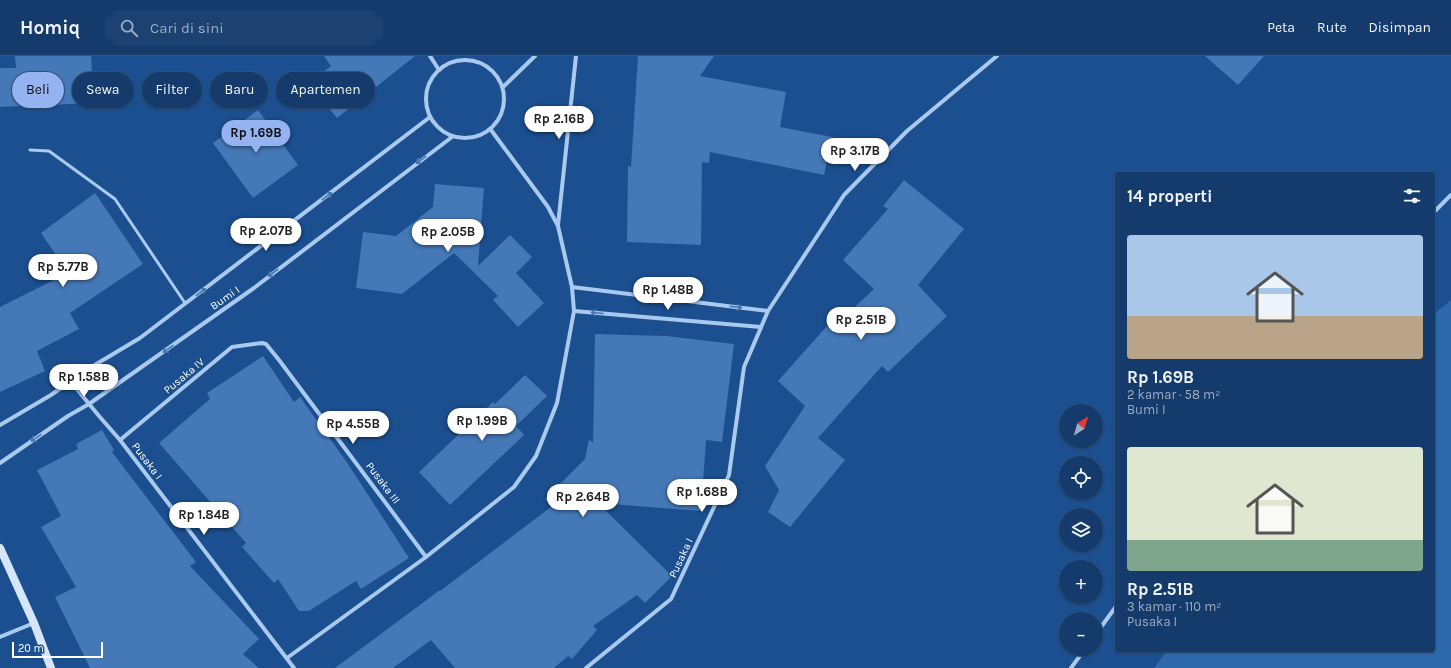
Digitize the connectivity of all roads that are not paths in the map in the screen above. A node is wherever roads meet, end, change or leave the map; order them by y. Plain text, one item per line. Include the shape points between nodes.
1 (430, 56) edge
2 (535, 56) edge
3 (576, 56) edge
4 (997, 56) edge
5 (439, 70) junction
6 (503, 87) junction
7 (430, 117) junction
8 (491, 130) junction
9 (452, 137) junction
10 (30, 150) dead end
11 (1451, 195) edge
12 (1435, 211) edge
13 (558, 226) junction
14 (572, 287) junction
15 (185, 303) junction
16 (574, 311) junction
17 (768, 311) junction
18 (761, 327) junction
19 (266, 344) joint
20 (71, 382) junction
21 (89, 404) junction
22 (0, 425) edge
23 (120, 440) junction
24 (0, 463) edge
25 (0, 548) edge
26 (426, 557) junction
27 (1115, 608) edge
28 (34, 623) junction
29 (1103, 624) edge
30 (0, 637) edge
31 (1080, 656) edge
32 (287, 658) junction
33 (51, 668) edge
34 (294, 668) edge
35 (586, 668) edge
36 (1071, 668) edge

1 - 5 street
2 - 6 street
3 - 13 street
4 - 17 street, Pusaka I via 907,131 844,195
5 - 6 street via 452,62 468,60 483,64 495,73
5 - 7 street via 430,80 426,92 426,105
6 - 8 street via 505,103 501,118
7 - 9 street via 439,129
15 -> 7 street, Bumi I
8 - 9 street via 479,137
8 - 13 street via 548,207
9 -> 21 street, Bumi I via 254,288
10 - 15 lane via 49,152 114,199
11 - 12 street
13 - 14 street
14 - 16 street
14 -> 17 street
15 - 20 street, Bumi I via 140,338
18 -> 16 street
16 - 26 street via 557,404 536,456 514,487
17 - 18 street, Pusaka I
18 - 35 street, Pusaka I via 744,367 729,475 671,599
19 - 23 street, Pusaka IV via 232,347
19 - 26 street, Pusaka III
20 - 21 street, Pusaka I
20 - 22 street, Bumi I
21 - 23 street, Pusaka I
21 -> 24 street, Bumi I
23 - 32 street, Pusaka I
25 - 28 main road
26 - 32 street
27 - 29 street
28 - 30 street
28 - 33 main road
31 - 36 street
32 - 34 street, Pusaka I

